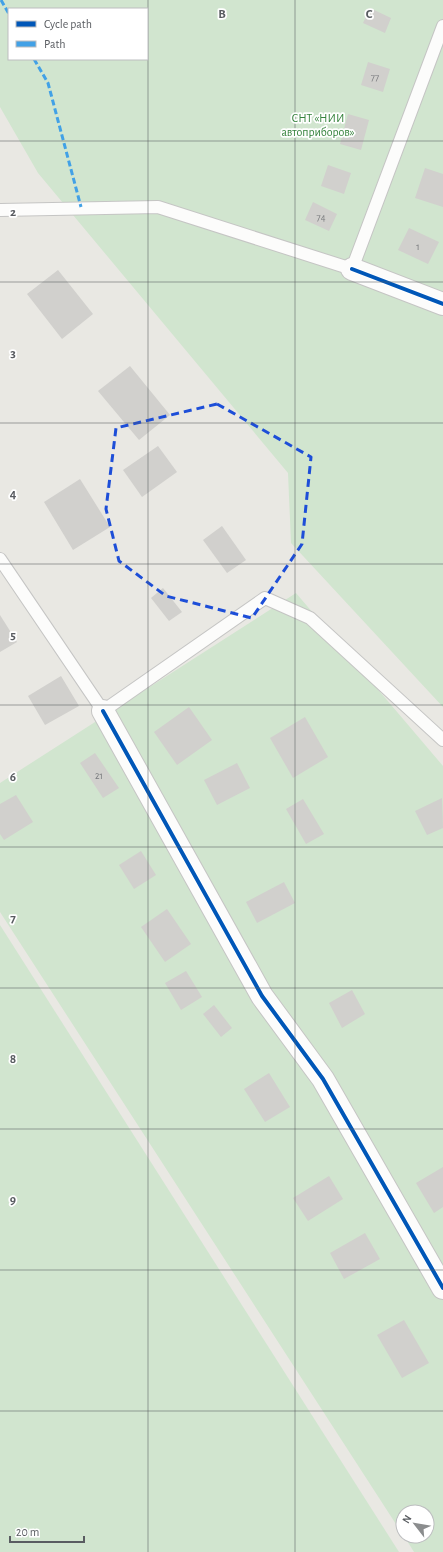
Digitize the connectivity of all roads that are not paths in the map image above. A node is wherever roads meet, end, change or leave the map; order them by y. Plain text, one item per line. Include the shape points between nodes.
1 (443, 26) edge
2 (0, 210) edge
3 (352, 269) junction
4 (443, 304) edge
5 (0, 559) edge
6 (104, 711) junction
7 (443, 740) edge
8 (443, 1288) edge

1 - 3 lane
2 - 3 lane via 158,207
3 - 4 street
5 - 6 lane
6 - 7 lane via 265,598 310,618
6 - 8 street via 262,996 323,1079

